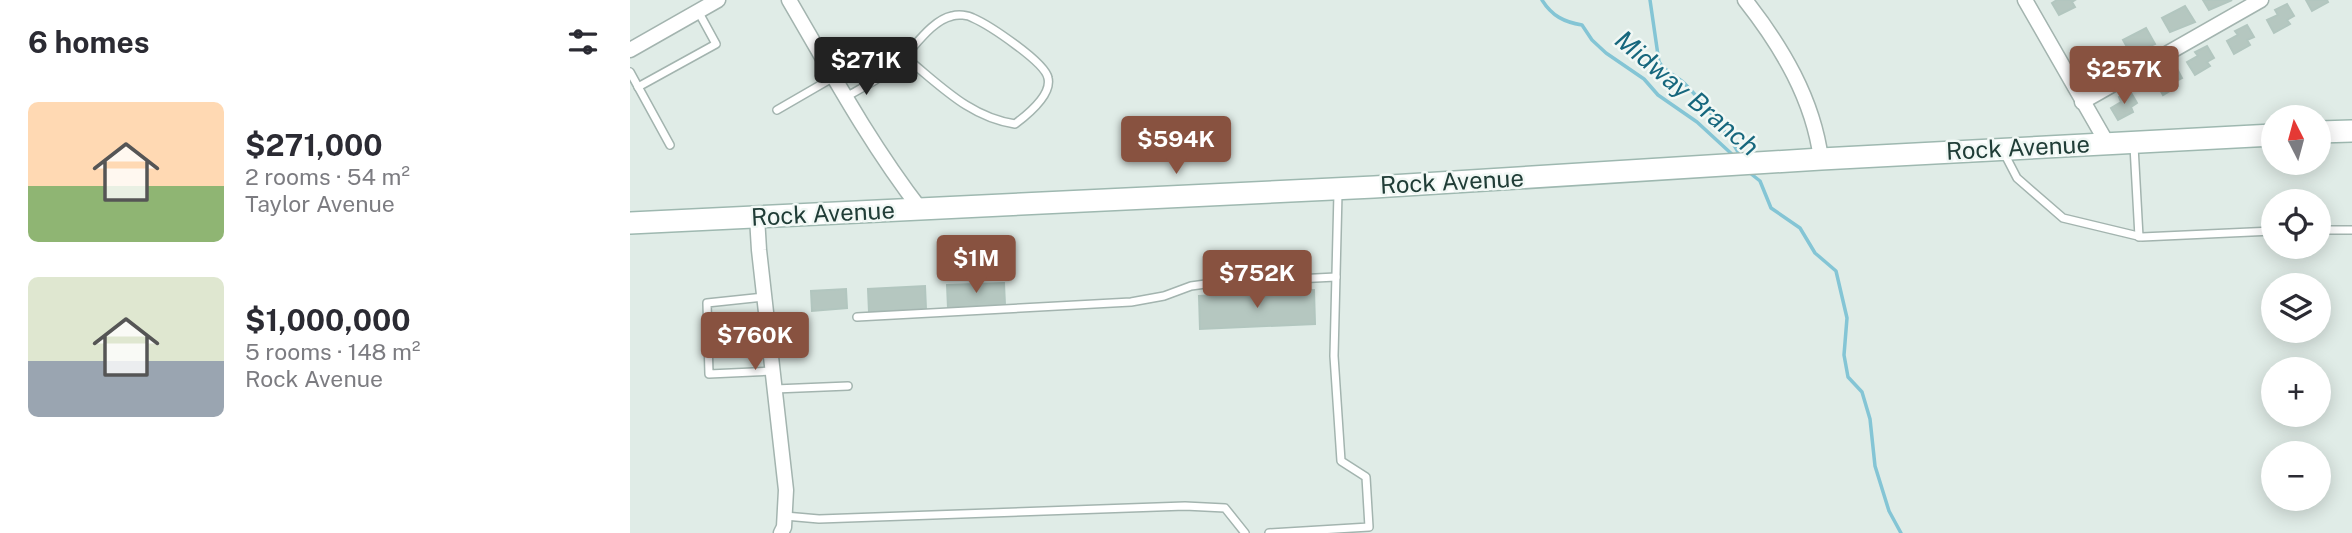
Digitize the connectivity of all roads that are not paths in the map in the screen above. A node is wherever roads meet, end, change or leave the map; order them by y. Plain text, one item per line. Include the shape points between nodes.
1 (718, 0) edge
2 (789, 0) edge
3 (1745, 0) edge
4 (2025, 0) edge
5 (2261, 0) edge
6 (698, 11) junction
7 (630, 50) edge
8 (905, 57) junction
9 (630, 72) edge
10 (834, 77) junction
11 (638, 86) junction
12 (846, 98) junction
13 (2082, 102) junction
14 (777, 110) dead end
15 (2352, 131) edge
16 (2331, 132) edge
17 (2261, 136) edge
18 (2103, 138) junction
19 (2134, 142) junction
20 (670, 145) dead end
21 (2002, 149) junction
22 (1821, 159) junction
23 (1339, 189) junction
24 (920, 210) junction
25 (757, 217) junction
26 (630, 223) edge
27 (2331, 230) edge
28 (2352, 230) edge
29 (2261, 232) edge
30 (2139, 237) junction
31 (1336, 277) junction
32 (764, 297) junction
33 (856, 317) dead end
34 (772, 371) junction
35 (848, 386) dead end
36 (774, 389) junction
37 (785, 516) junction
38 (781, 533) edge
39 (1245, 533) edge
40 (1269, 533) edge

1 - 6 street
2 - 10 street
3 - 22 street via 1797,79
4 - 13 street
5 - 13 street
6 - 7 street
6 - 11 lane via 716,44
8 - 8 lane via 937,22 954,15 971,17 1033,57 1049,79 1047,91 1015,124 998,121 972,111
8 - 12 lane
9 - 11 lane
10 - 12 street
10 - 14 lane
11 - 20 lane
12 - 24 street
13 - 18 street
15 - 16 street
17 - 19 street, Rock Avenue
18 - 19 street, Rock Avenue
18 - 21 street, Rock Avenue
19 - 30 lane
21 - 22 street, Rock Avenue
21 - 30 lane via 2017,178 2063,218
22 - 23 street, Rock Avenue
23 - 24 street, Rock Avenue
23 - 31 lane
24 - 25 street, Rock Avenue
25 - 26 street, Rock Avenue
25 - 32 street
27 - 28 lane
29 - 30 lane
31 - 33 lane via 1213,283 1131,302
31 - 40 lane via 1334,356 1341,461 1366,477 1369,527
32 - 34 street
32 - 34 lane via 707,303 709,373
34 - 36 street
35 - 36 lane
36 - 37 street
37 - 38 street
37 - 39 lane via 819,519 1212,507 1225,508

